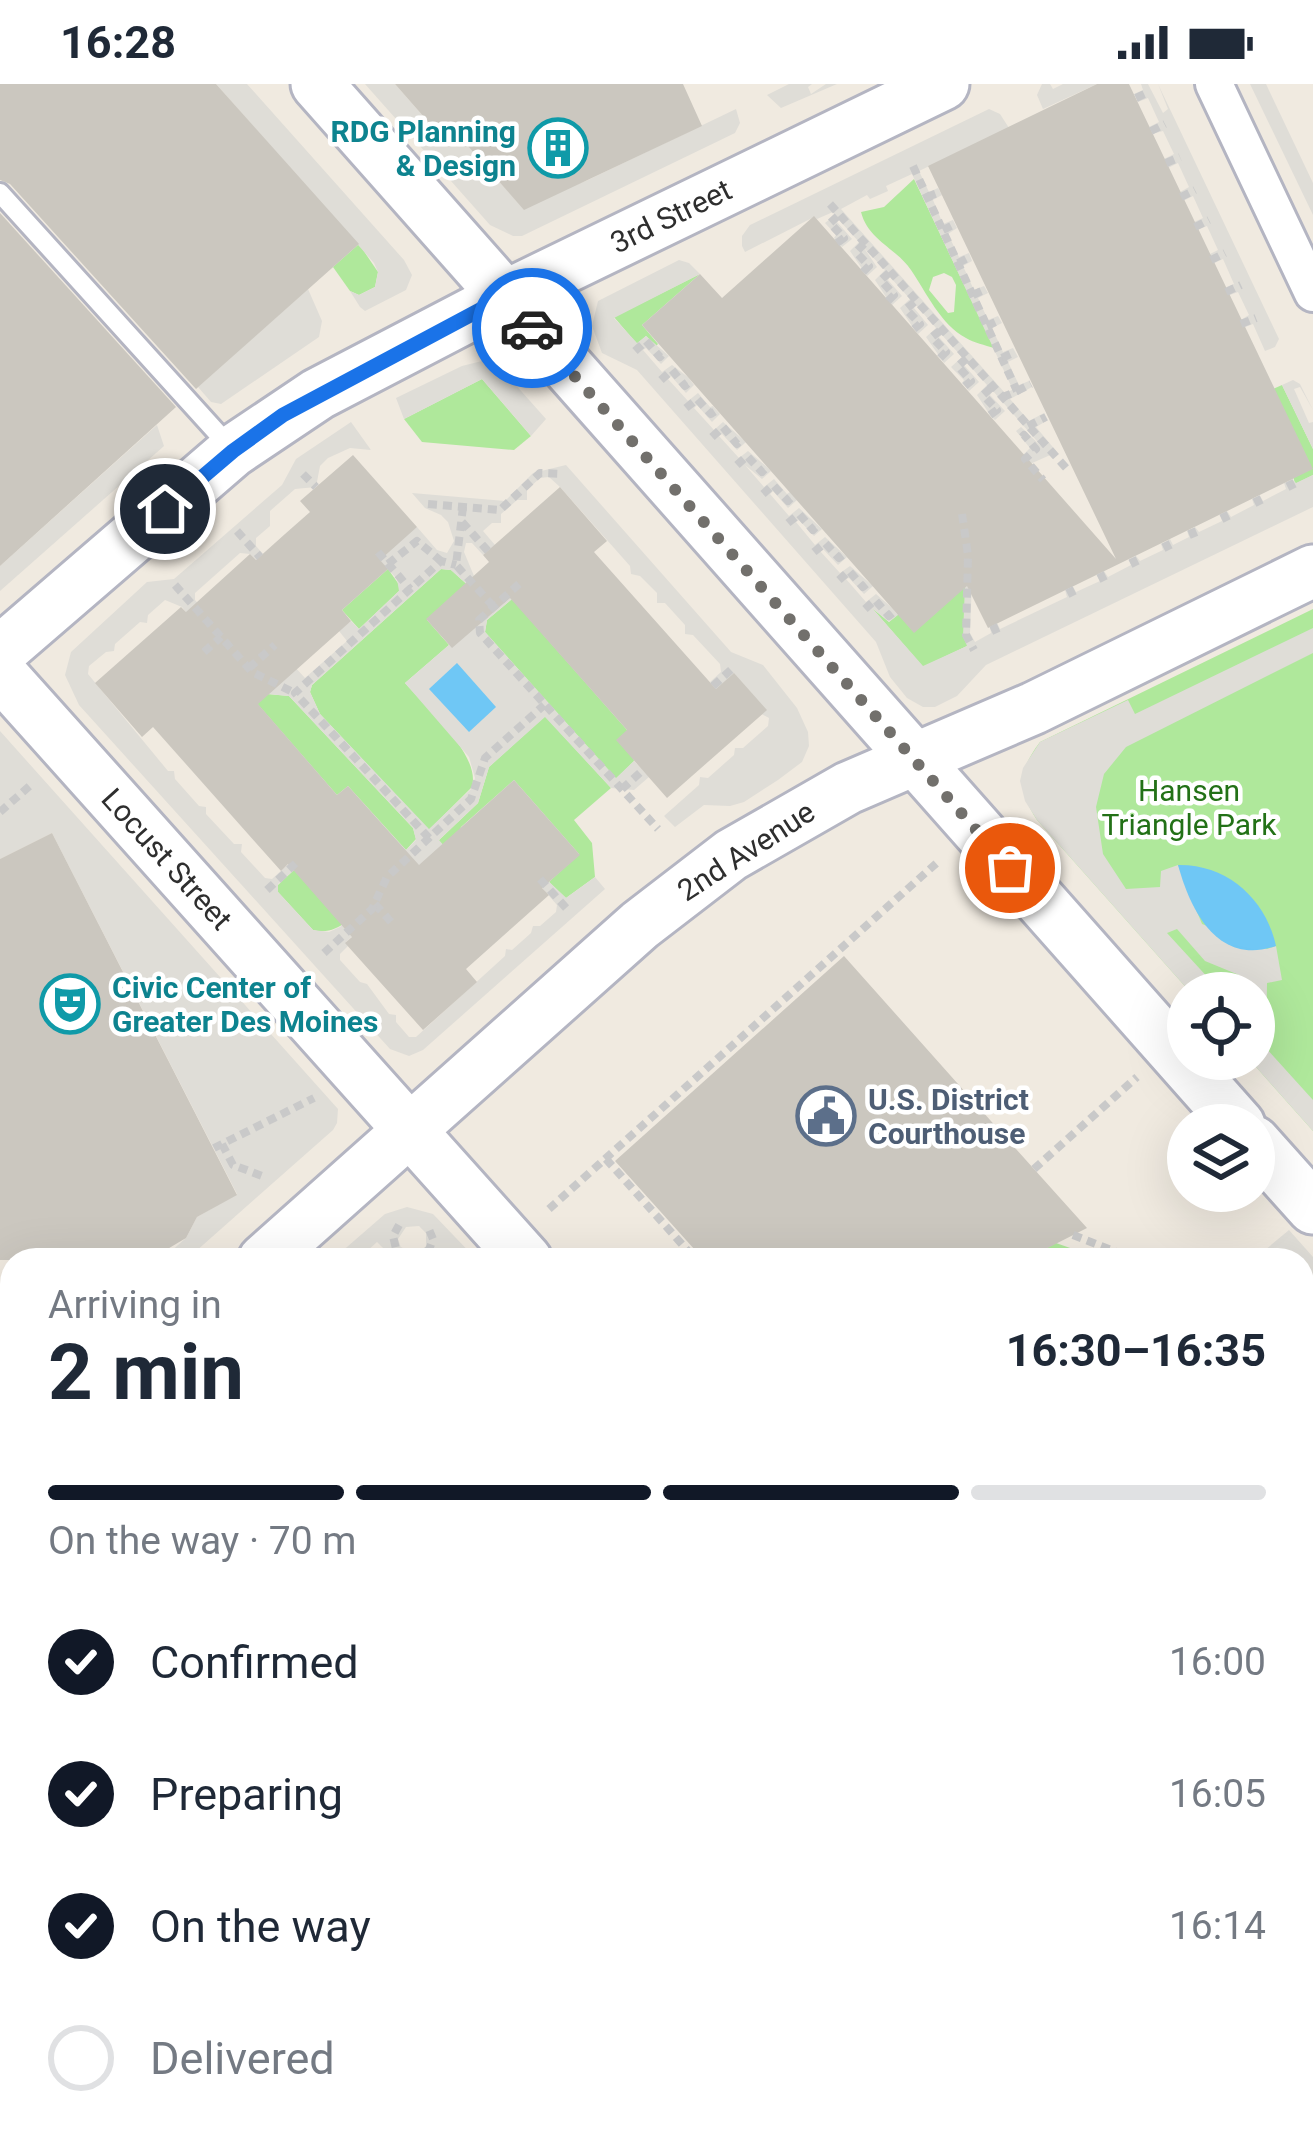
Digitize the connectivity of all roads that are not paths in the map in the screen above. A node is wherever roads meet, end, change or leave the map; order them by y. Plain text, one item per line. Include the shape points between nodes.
1 (317, 84) edge
2 (943, 84) edge
3 (1214, 84) edge
4 (0, 193) edge
5 (1313, 293) edge
6 (504, 297) junction
7 (233, 451) junction
8 (1313, 571) edge
9 (0, 652) edge
10 (0, 673) edge
11 (915, 760) junction
12 (1220, 1104) edge
13 (410, 1130) junction
14 (1275, 1165) edge
15 (1313, 1208) edge
16 (277, 1248) edge
17 (515, 1248) edge

1 - 6 main road
2 - 6 main road, 3rd Street
3 - 5 street
4 - 7 lane
6 - 7 main road, 3rd Street via 318,394
6 - 11 main road
7 - 9 main road, 3rd Street
8 - 11 main road, 2nd Avenue
10 - 13 main road, Locust Street
11 - 12 main road
11 - 13 main road, 2nd Avenue via 794,816 681,890
13 - 16 main road, 2nd Avenue
13 - 17 main road, Locust Street
14 - 15 main road

